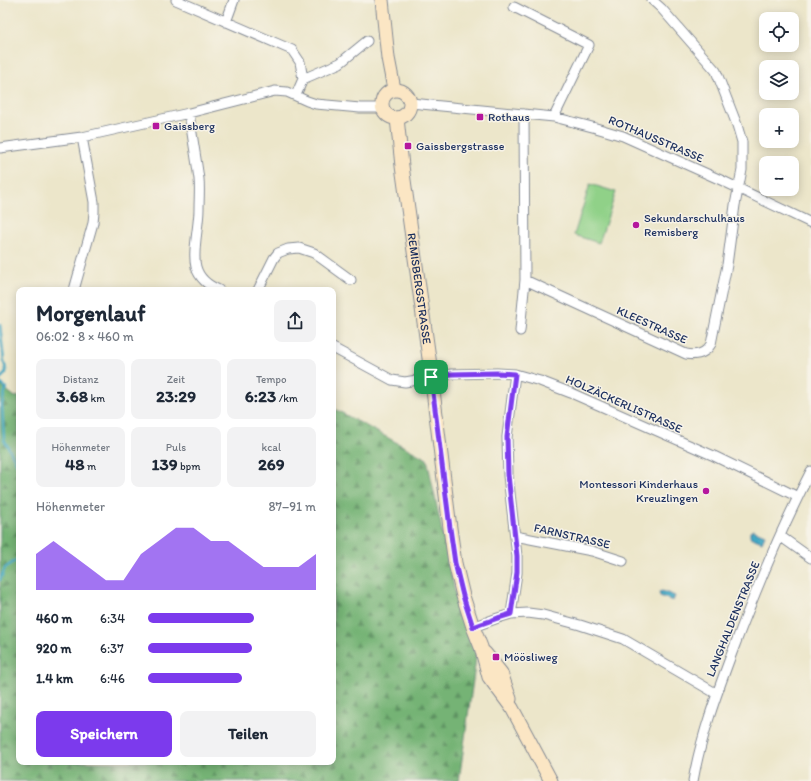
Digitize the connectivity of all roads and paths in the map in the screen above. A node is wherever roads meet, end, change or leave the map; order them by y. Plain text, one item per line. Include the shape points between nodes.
1 (176, 0) edge
2 (234, 0) edge
3 (382, 0) edge
4 (652, 0) edge
5 (514, 7) dead end
6 (226, 22) junction
7 (367, 41) dead end
8 (303, 79) junction
9 (394, 90) junction
10 (296, 95) junction
11 (411, 104) junction
12 (382, 108) junction
13 (188, 113) junction
14 (524, 114) junction
15 (554, 117) junction
16 (397, 118) junction
17 (82, 137) junction
18 (0, 148) edge
19 (739, 189) junction
20 (811, 223) edge
21 (351, 280) dead end
22 (525, 280) junction
23 (75, 287) edge
24 (212, 287) edge
25 (260, 287) edge
26 (520, 331) dead end
27 (336, 350) edge
28 (515, 374) junction
29 (431, 377) junction
30 (811, 471) edge
31 (798, 497) junction
32 (515, 536) junction
33 (780, 536) junction
34 (811, 558) edge
35 (623, 561) dead end
36 (511, 614) junction
37 (473, 627) junction
38 (717, 694) junction
39 (551, 781) edge
40 (693, 781) edge

1 - 6 street
2 - 6 street
3 - 9 street
4 - 19 street via 716,71 742,142
5 - 15 street via 589,45
6 - 8 street via 292,50 300,62
7 - 8 street via 340,64
8 - 10 street
9 - 11 street via 406,93
9 - 12 street via 383,98
10 - 12 street via 316,104
10 - 13 street via 275,91
11 - 14 street, ROTHAUSSTRASSE
11 - 16 street via 403,117
12 - 16 street via 388,116
13 - 17 street
13 - 24 street via 199,180 196,268 205,282
14 - 15 street, ROTHAUSSTRASSE
14 - 22 street
15 - 19 street, ROTHAUSSTRASSE via 623,136
16 - 29 street, REMISBERGSTRASSE
17 - 18 street
17 - 23 street via 94,212
19 - 20 street, ROTHAUSSTRASSE
19 - 22 street, KLEESTRASSE via 714,334 708,349 702,354 686,354
21 - 25 street via 314,253 299,248 278,253
22 - 26 street
27 - 29 street, HOLZÄCKERLISTRASSE via 392,380 404,382
28 - 29 street, HOLZÄCKERLISTRASSE via 452,374
28 - 31 street, HOLZÄCKERLISTRASSE via 571,393 714,456
28 - 32 street via 507,437 508,475
29 - 37 street, REMISBERGSTRASSE via 455,563
30 - 31 street, LANGHALDENSTRASSE
31 - 33 street, LANGHALDENSTRASSE
32 - 35 street, FARNSTRASSE via 592,551
32 - 36 street via 517,572
33 - 34 street
33 - 38 street, LANGHALDENSTRASSE
36 - 37 street
36 - 38 street via 543,615 623,639
37 - 39 street, REMISBERGSTRASSE via 489,677 512,708
38 - 40 street, LANGHALDENSTRASSE via 697,758

